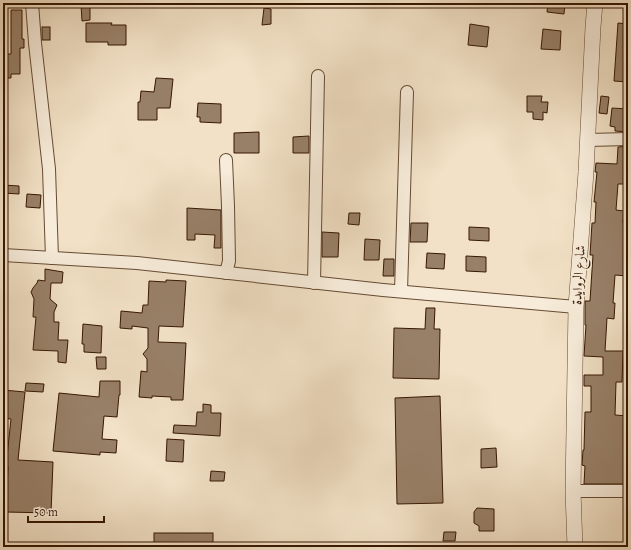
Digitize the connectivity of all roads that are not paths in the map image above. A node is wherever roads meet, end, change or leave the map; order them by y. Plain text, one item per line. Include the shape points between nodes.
1 (32, 3) edge
2 (595, 3) edge
3 (318, 76) dead end
4 (407, 92) dead end
5 (628, 139) edge
6 (588, 140) junction
7 (226, 160) dead end
8 (3, 255) edge
9 (52, 258) junction
10 (226, 273) junction
11 (314, 282) junction
12 (400, 291) junction
13 (576, 307) junction
14 (573, 491) junction
15 (628, 492) edge
16 (575, 547) edge

1 - 9 street via 49,169
2 - 6 street, شارع الروايدة
3 - 11 street
4 - 12 street
5 - 6 street
6 - 13 street, شارع الروايدة
7 - 10 street via 229,261
8 - 9 street
9 - 10 street via 137,263
10 - 11 street
11 - 12 street
12 - 13 street
13 - 14 street, شارع الروايدة
14 - 15 street
14 - 16 street, شارع الروايدة

